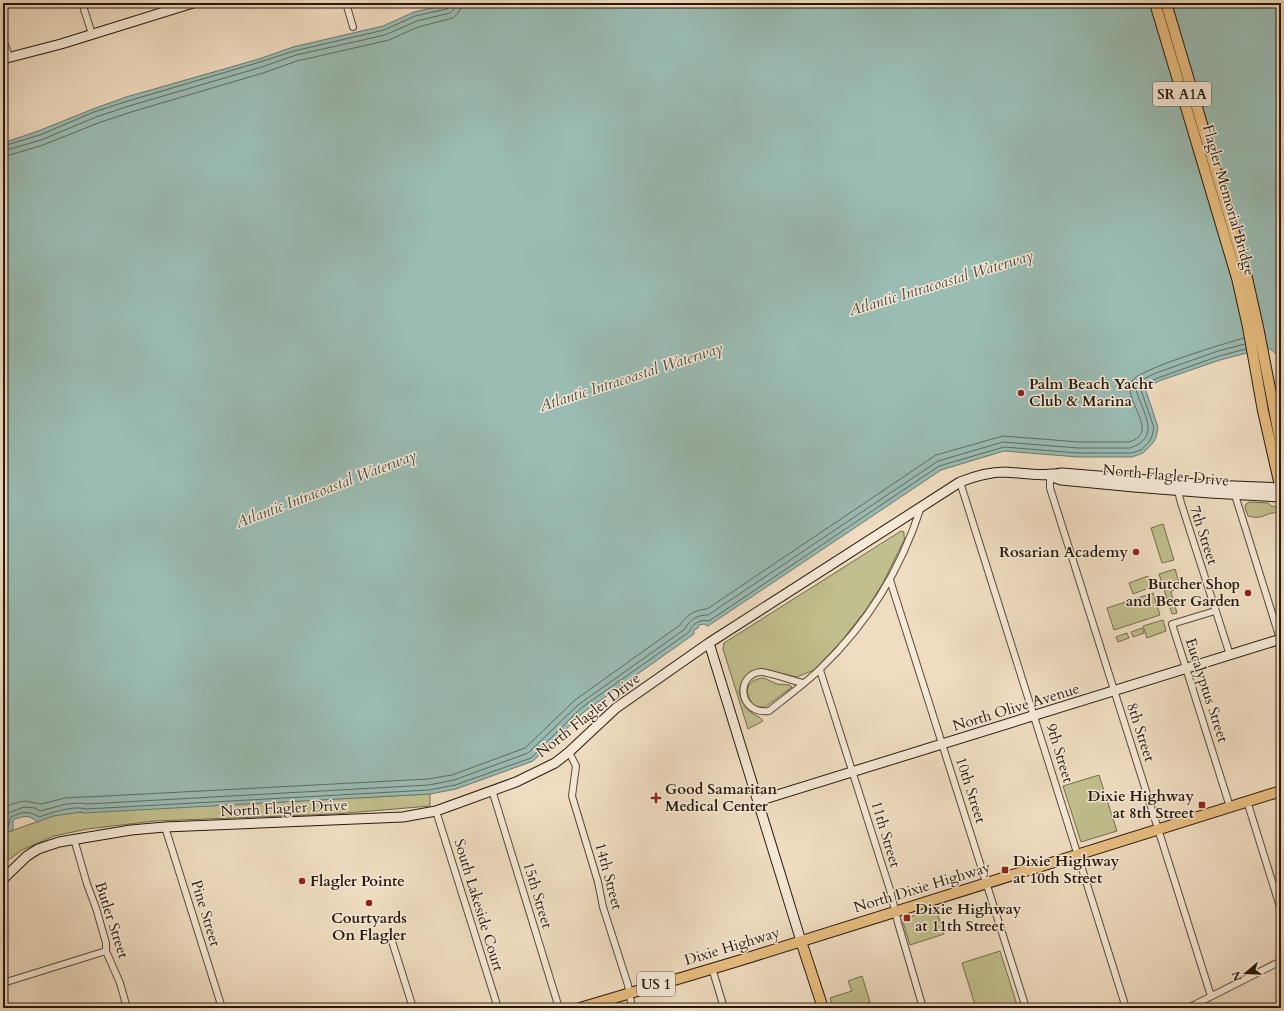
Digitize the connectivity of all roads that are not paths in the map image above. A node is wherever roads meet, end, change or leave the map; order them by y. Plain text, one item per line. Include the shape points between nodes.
1 (82, 3) edge
2 (193, 3) edge
3 (346, 3) edge
4 (1155, 3) edge
5 (1166, 3) edge
6 (163, 8) edge
7 (353, 27) dead end
8 (92, 34) junction
9 (3, 39) edge
10 (6, 58) edge
11 (1259, 361) junction
12 (1281, 445) edge
13 (1050, 476) junction
14 (960, 482) junction
15 (1281, 489) edge
16 (1178, 491) junction
17 (1234, 495) junction
18 (1281, 497) edge
19 (921, 507) junction
20 (890, 580) junction
21 (1215, 611) junction
22 (1281, 640) edge
23 (709, 643) junction
24 (1230, 655) junction
25 (1186, 668) junction
26 (820, 670) junction
27 (802, 683) junction
28 (1114, 691) junction
29 (1035, 716) junction
30 (942, 744) junction
31 (569, 752) junction
32 (852, 771) junction
33 (492, 790) junction
34 (1281, 791) edge
35 (758, 800) junction
36 (1247, 801) junction
37 (1230, 807) junction
38 (436, 811) junction
39 (165, 826) junction
40 (1158, 829) junction
41 (74, 839) junction
42 (1077, 854) junction
43 (3, 879) edge
44 (987, 883) junction
45 (1281, 910) edge
46 (895, 911) junction
47 (390, 935) dead end
48 (801, 941) junction
49 (106, 951) junction
50 (1281, 961) edge
51 (712, 968) junction
52 (3, 983) edge
53 (629, 993) junction
54 (1211, 996) junction
55 (923, 1007) edge
56 (127, 1008) edge
57 (222, 1008) edge
58 (413, 1008) edge
59 (498, 1008) edge
60 (559, 1008) edge
61 (580, 1008) edge
62 (632, 1008) edge
63 (724, 1008) edge
64 (823, 1008) edge
65 (916, 1008) edge
66 (1026, 1008) edge
67 (1126, 1008) edge
68 (1188, 1008) edge

1 - 8 street
2 - 6 street
3 - 7 street
4 - 11 main road, Flagler Memorial Bridge / SR A1A
5 - 11 main road, Flagler Memorial Bridge / SR A1A via 1241,255 1254,308
6 - 8 street
8 - 10 street
9 - 10 street
11 - 12 main road, SR A1A
11 - 15 main road, SR A1A via 1264,417
13 - 14 street, North Flagler Drive via 1004,472
13 - 15 street, North Flagler Drive via 1062,473
13 - 16 street, North Flagler Drive via 1061,480
13 - 28 street, 8th Street via 1050,488
14 - 19 street, North Flagler Drive
14 - 29 street, 9th Street
16 - 17 street, North Flagler Drive
16 - 21 street, 7th Street
17 - 18 street, North Flagler Drive
17 - 22 street
19 - 20 street
19 - 23 street, North Flagler Drive
20 - 26 street via 852,636
20 - 30 street, 10th Street
21 - 24 street, 7th Street
21 - 25 street, Eucalyptus Street via 1172,624
22 - 24 street, North Olive Avenue
23 - 31 street, North Flagler Drive via 616,708
23 - 35 street
24 - 25 street, North Olive Avenue
25 - 28 street, North Olive Avenue
25 - 37 street, Eucalyptus Street
26 - 27 street
26 - 32 street, 11th Street
27 - 27 street via 761,672 746,681 743,694 746,703 753,708 769,711
28 - 29 street, North Olive Avenue
28 - 40 street, 8th Street
29 - 30 street, North Olive Avenue
29 - 42 street, 9th Street
30 - 32 street, North Olive Avenue
30 - 44 street, 10th Street
31 - 33 street, North Flagler Drive via 535,774
31 - 53 street, 14th Street via 576,766 572,796
32 - 35 street, North Olive Avenue
32 - 46 street, 11th Street
33 - 38 street, North Flagler Drive
33 - 60 street, 15th Street
34 - 36 main road, North Dixie Highway / US 1
35 - 48 street
36 - 37 main road, North Dixie Highway / US 1
36 - 45 street
37 - 40 main road, North Dixie Highway / US 1
38 - 39 street, North Flagler Drive via 403,817
38 - 59 street, South Lakeside Court
39 - 41 street, North Flagler Drive
39 - 57 street, Pine Street
40 - 42 main road, North Dixie Highway / US 1
40 - 54 street, 8th Street
41 - 43 street, North Flagler Drive via 38,849 20,861
41 - 49 street, Butler Street via 96,908
42 - 44 main road, North Dixie Highway / US 1
42 - 67 street, 9th Street
44 - 46 main road, North Dixie Highway / US 1
44 - 66 street, 10th Street
46 - 48 main road, North Dixie Highway / US 1
46 - 55 street, 11th Street
47 - 58 street
48 - 51 main road, Dixie Highway / US 1
48 - 64 main road
49 - 52 street
49 - 56 street, Butler Street via 120,983
50 - 54 street
51 - 53 main road, Dixie Highway / US 1
51 - 63 street
53 - 61 main road, Dixie Highway / US 1
53 - 62 street, 14th Street
54 - 68 street
55 - 65 street

